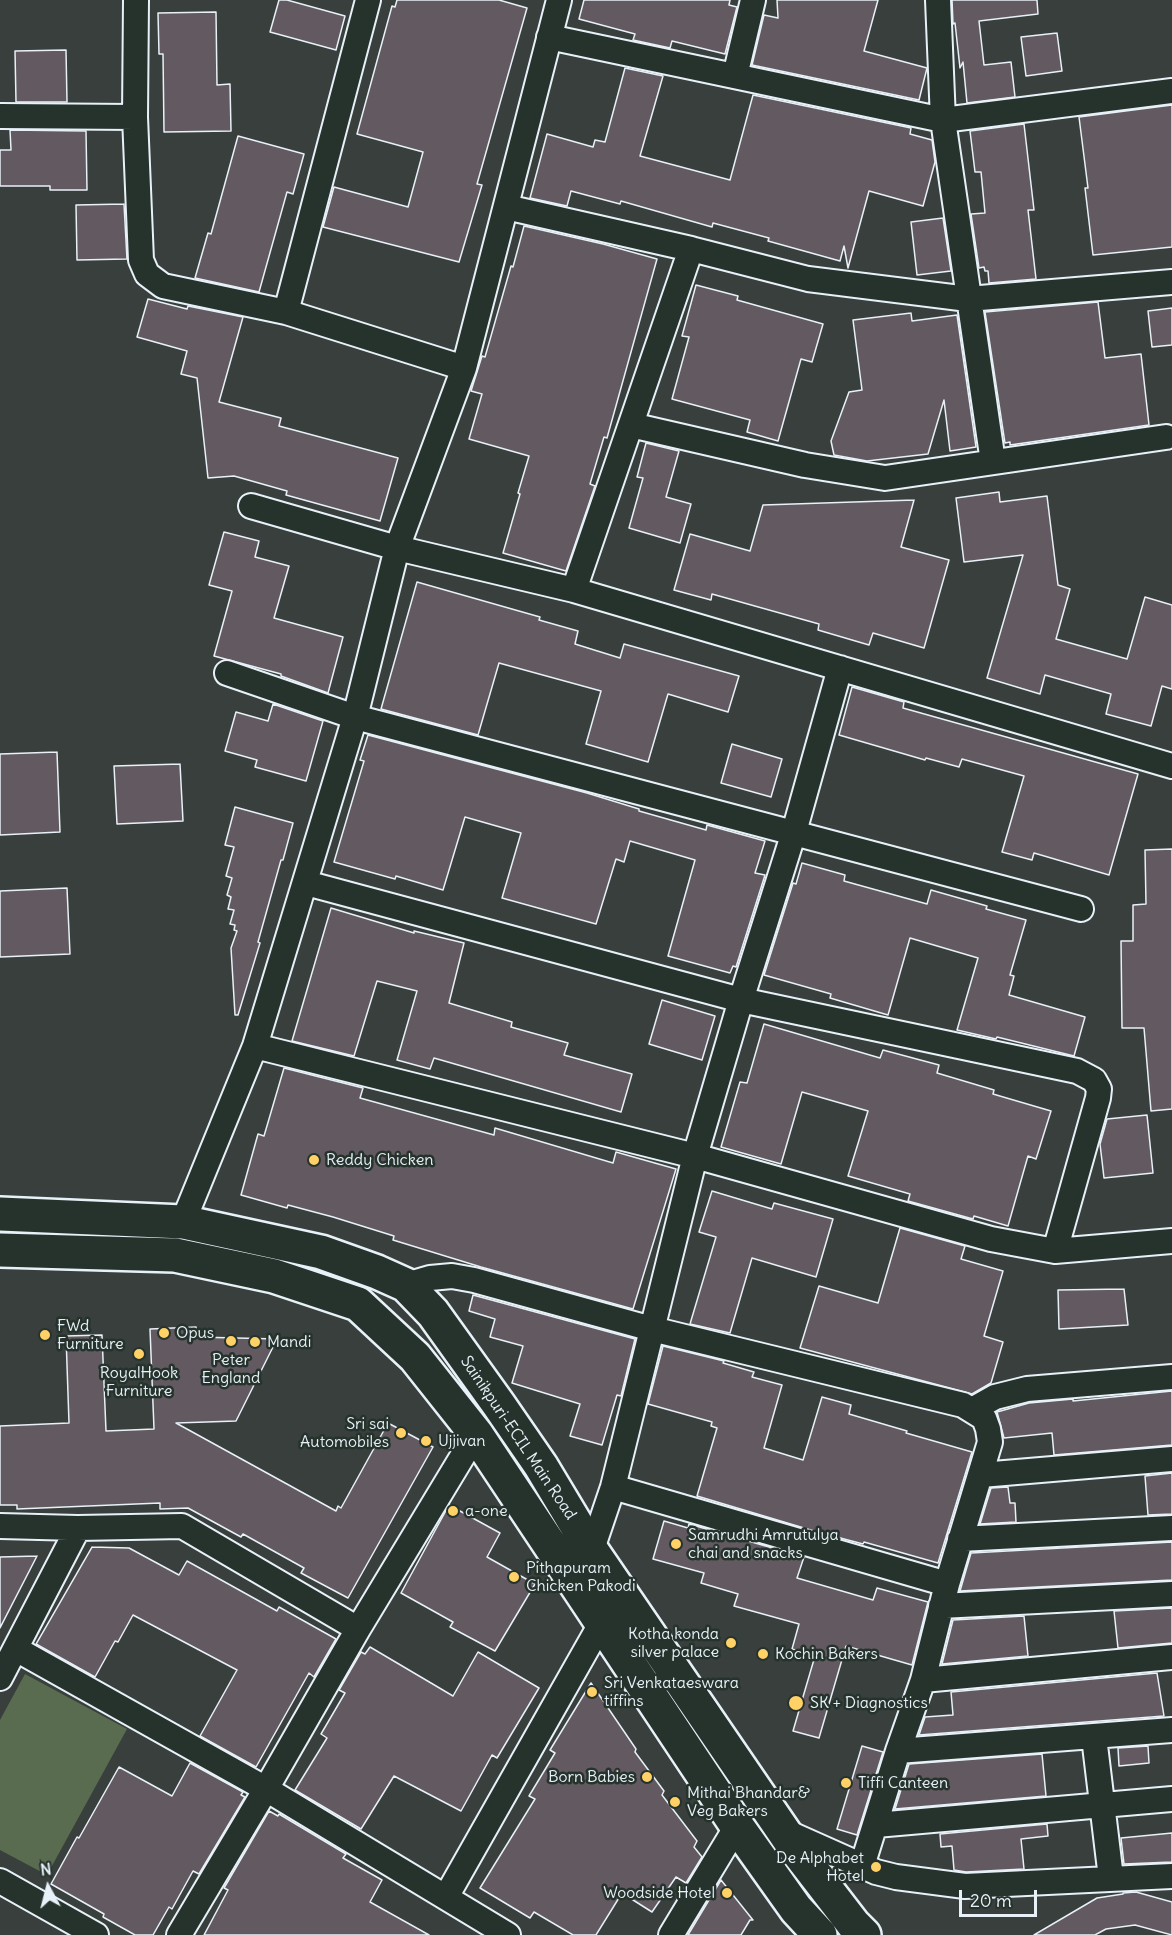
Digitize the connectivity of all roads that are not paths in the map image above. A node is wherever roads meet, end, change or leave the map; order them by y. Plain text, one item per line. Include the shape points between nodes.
1 (136, 0) edge
2 (368, 0) edge
3 (559, 0) edge
4 (753, 0) edge
5 (938, 0) edge
6 (549, 37) junction
7 (735, 76) junction
8 (1172, 91) edge
9 (0, 116) edge
10 (135, 117) junction
11 (942, 120) junction
12 (506, 207) junction
13 (691, 249) junction
14 (1172, 282) edge
15 (968, 299) junction
16 (286, 312) junction
17 (464, 368) junction
18 (631, 424) junction
19 (1166, 437) dead end
20 (993, 462) junction
21 (251, 506) dead end
22 (397, 548) junction
23 (574, 590) junction
24 (840, 668) junction
25 (227, 673) dead end
26 (355, 717) junction
27 (1172, 766) edge
28 (794, 832) junction
29 (306, 883) junction
30 (1081, 909) dead end
31 (741, 1000) junction
32 (255, 1046) junction
33 (695, 1156) junction
34 (0, 1214) edge
35 (183, 1222) junction
36 (1172, 1241) edge
37 (0, 1250) edge
38 (1055, 1251) junction
39 (406, 1286) junction
40 (652, 1329) junction
41 (1172, 1377) edge
42 (972, 1410) junction
43 (476, 1434) junction
44 (1172, 1459) edge
45 (981, 1475) junction
46 (613, 1487) junction
47 (0, 1526) edge
48 (78, 1528) junction
49 (1172, 1528) edge
50 (960, 1539) junction
51 (592, 1551) junction
52 (577, 1586) junction
53 (1172, 1594) edge
54 (944, 1595) junction
55 (602, 1622) junction
56 (358, 1629) junction
57 (16, 1649) junction
58 (1172, 1657) edge
59 (0, 1678) edge
60 (923, 1680) junction
61 (1172, 1730) edge
62 (1094, 1737) junction
63 (898, 1750) junction
64 (266, 1789) junction
65 (1172, 1799) edge
66 (1102, 1805) junction
67 (876, 1825) junction
68 (736, 1826) junction
69 (784, 1831) junction
70 (862, 1866) junction
71 (1172, 1876) edge
72 (1111, 1878) junction
73 (0, 1881) edge
74 (446, 1897) junction
75 (96, 1935) edge
76 (179, 1935) edge
77 (508, 1935) edge
78 (671, 1935) edge
79 (820, 1935) edge
80 (864, 1935) edge

1 - 10 street
2 - 16 street
3 - 6 street
4 - 7 street
5 - 11 street
6 - 7 street
6 - 12 street
7 - 11 street
8 - 11 street
9 - 10 street
10 - 16 street via 141,260 147,274 163,286
11 - 15 street
12 - 13 street
12 - 17 street
13 - 15 street via 808,279
13 - 18 street
14 - 15 street
15 - 20 street
16 - 17 street
17 - 22 street
18 - 20 street via 805,465 885,478
18 - 23 street
19 - 20 street
21 - 22 street
22 - 23 street
22 - 26 street
23 - 24 street
24 - 27 street
24 - 28 street
25 - 26 street
26 - 28 street
26 - 29 street
28 - 30 street
28 - 31 street
29 - 31 street
29 - 32 street
31 - 33 street
31 - 38 street via 1077,1071 1094,1080 1098,1098
32 - 33 street
32 - 35 street
33 - 38 street via 992,1239
33 - 40 street
34 - 35 main road, Sainikpuri-ECIL Main Road
35 - 39 main road, Sainikpuri-ECIL Main Road via 321,1252
36 - 38 street
37 - 43 main road, Sainikpuri-ECIL Main Road via 175,1255 274,1276 358,1304 415,1357
39 - 40 street via 452,1276
39 - 51 main road, Sainikpuri-ECIL Main Road via 433,1313 499,1405
40 - 42 street
40 - 46 street
41 - 42 street via 1027,1389 995,1397
42 - 45 street via 984,1418 990,1442
43 - 52 main road, Sainikpuri-ECIL Main Road
43 - 56 street
44 - 45 street
45 - 50 street
46 - 51 street
46 - 54 street
47 - 48 street
48 - 56 street via 182,1526
48 - 57 street
49 - 50 street
50 - 54 street
51 - 52 street
51 - 69 main road, Sainikpuri-ECIL Main Road
52 - 55 main road, Sainikpuri-ECIL Main Road
53 - 54 street
54 - 60 street
55 - 68 main road, Sainikpuri-ECIL Main Road
55 - 74 street
56 - 64 street
57 - 59 street
57 - 64 street
58 - 60 street
60 - 63 street
61 - 62 street
62 - 63 street
62 - 66 street
63 - 67 street
64 - 74 street
64 - 76 street
65 - 66 street
66 - 67 street
66 - 72 street
67 - 70 street
68 - 78 street
68 - 79 main road, Sainikpuri-ECIL Main Road via 796,1909
69 - 70 street
69 - 80 main road, Sainikpuri-ECIL Main Road
70 - 72 street via 896,1877 965,1886
71 - 72 street
73 - 75 street
74 - 77 street

